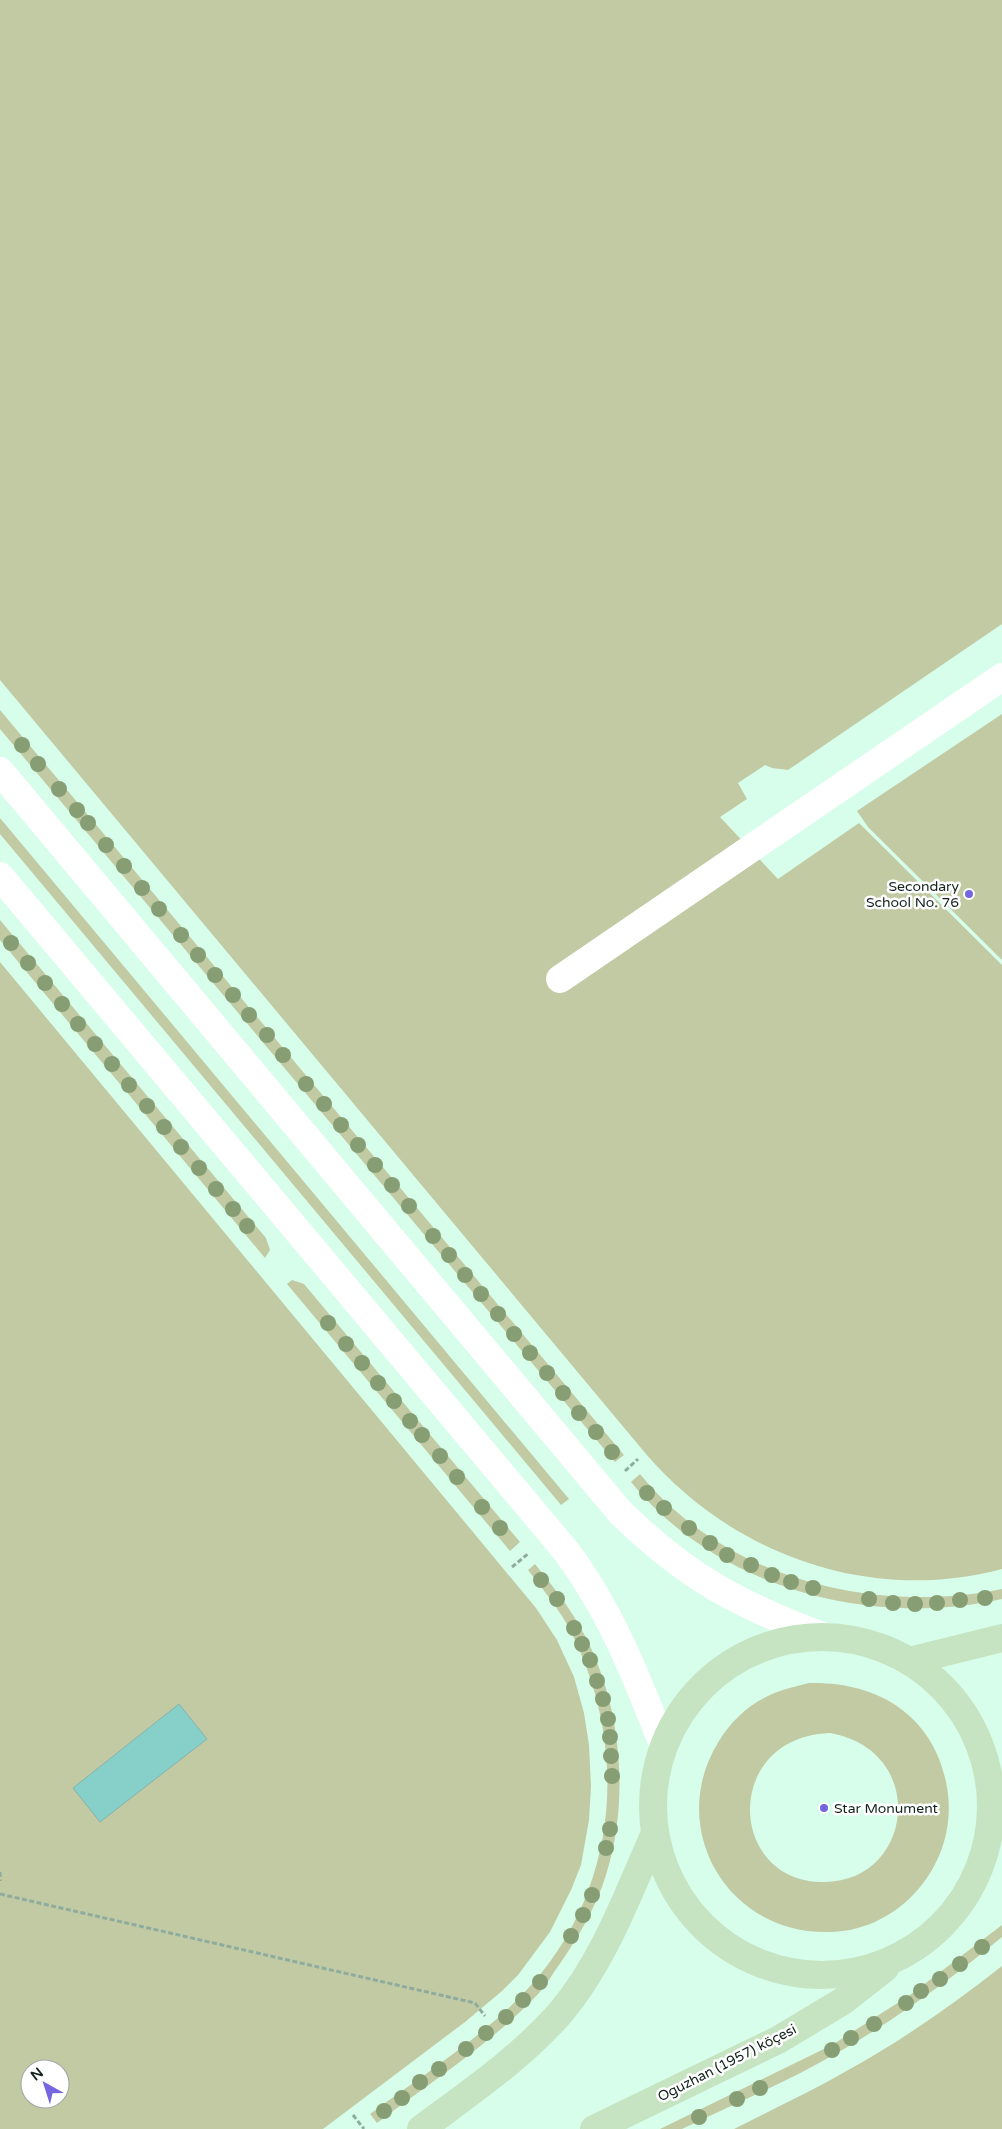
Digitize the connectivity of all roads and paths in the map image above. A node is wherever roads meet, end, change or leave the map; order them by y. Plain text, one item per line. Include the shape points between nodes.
1 (1002, 677) edge
2 (0, 770) edge
3 (0, 876) edge
4 (560, 979) dead end
5 (825, 1638) junction
6 (1002, 1638) edge
7 (909, 1661) junction
8 (664, 1747) junction
9 (655, 1834) junction
10 (1002, 1861) edge
11 (0, 1872) edge
12 (0, 1881) edge
13 (967, 1893) junction
14 (0, 1894) edge
15 (904, 1954) junction
16 (485, 2016) dead end
17 (353, 2115) dead end
18 (364, 2129) edge
19 (421, 2129) edge
20 (594, 2129) edge

1 - 4 street
2 - 5 street via 620,1512 664,1553 700,1580 772,1618
3 - 8 street via 566,1551 589,1582 614,1626
5 - 7 main road, Oguzhan (1957) köçesi via 864,1643
5 - 8 main road, Oguzhan (1957) köçesi via 767,1647 716,1675 694,1696
6 - 7 main road
7 - 13 main road, Oguzhan (1957) köçesi via 933,1678 970,1724 989,1780 988,1838
8 - 9 main road, Oguzhan (1957) köçesi via 656,1775 653,1804
9 - 15 main road, Oguzhan (1957) köçesi via 662,1862 690,1913 711,1934 761,1964 790,1972 848,1973 877,1966
9 - 19 main road, Oguzhan (1957) köçesi via 616,1920 588,1973 562,2011 510,2060
10 - 13 main road, Oguzhan (1957) köçesi
11 - 12 path
13 - 15 main road, Oguzhan (1957) köçesi via 949,1917
14 - 16 path via 475,2003
15 - 20 main road, Oguzhan (1957) köçesi via 843,2001 778,2040
17 - 18 path

